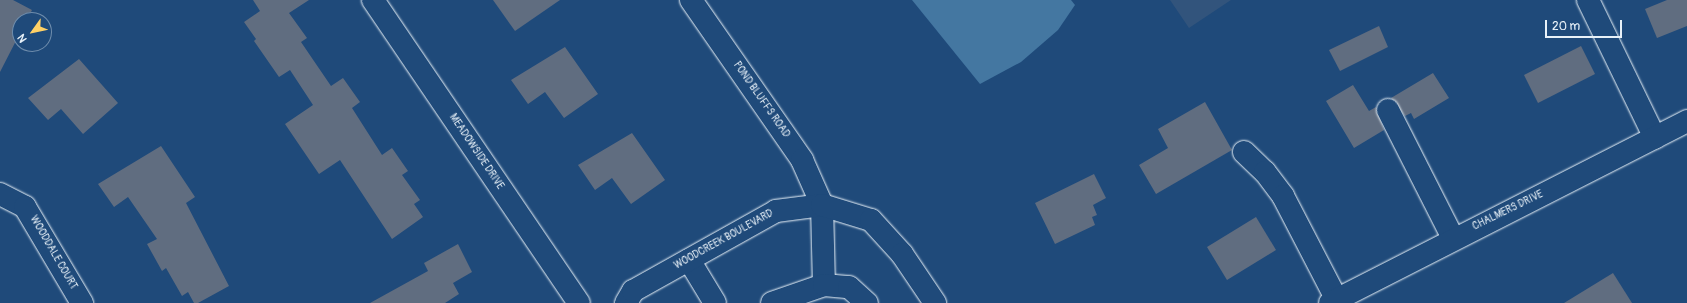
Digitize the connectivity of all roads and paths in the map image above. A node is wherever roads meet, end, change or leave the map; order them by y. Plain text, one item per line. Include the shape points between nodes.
1 (373, 0) edge
2 (691, 0) edge
3 (1588, 0) edge
4 (1388, 110) dead end
5 (1687, 121) edge
6 (1655, 138) junction
7 (1244, 152) dead end
8 (0, 194) edge
9 (822, 205) junction
10 (1453, 238) junction
11 (690, 260) junction
12 (824, 285) junction
13 (1333, 301) edge
14 (82, 303) edge
15 (580, 303) edge
16 (626, 303) edge
17 (715, 303) edge
18 (772, 303) edge
19 (867, 303) edge
20 (935, 303) edge

1 - 15 street, MEADOWSIDE DRIVE
2 - 9 street, POND BLUFFS ROAD via 802,160
3 - 6 street
4 - 10 street
5 - 6 street, CHALMERS DRIVE
6 - 10 street, CHALMERS DRIVE
7 - 13 street via 1266,172 1282,196
8 - 14 street, WOODDALE COURT via 25,207
9 - 11 street, WOODCREEK BOULEVARD via 776,211
9 - 12 street
9 - 20 street, WOODCREEK BOULEVARD via 871,220 902,254
10 - 13 street, CHALMERS DRIVE
11 - 16 street, WOODCREEK BOULEVARD via 634,291
11 - 17 street
12 - 18 street
12 - 19 street via 849,287

